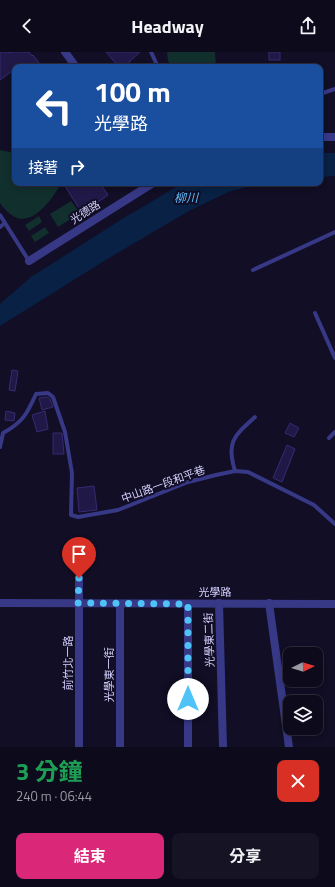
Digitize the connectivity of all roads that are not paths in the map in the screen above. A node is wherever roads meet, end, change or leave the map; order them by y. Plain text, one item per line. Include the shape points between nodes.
1 (65, 52) edge
2 (151, 52) edge
3 (74, 64) edge
4 (157, 64) edge
5 (335, 89) edge
6 (323, 93) edge
7 (323, 137) edge
8 (335, 137) edge
9 (148, 186) edge
10 (0, 216) edge
11 (5, 223) junction
12 (0, 227) edge
13 (335, 232) edge
14 (29, 260) joint
15 (254, 270) dead end
16 (315, 313) dead end
17 (335, 358) edge
18 (255, 417) dead end
19 (335, 432) edge
20 (328, 438) dead end
21 (0, 448) edge
22 (235, 471) junction
23 (335, 524) edge
24 (79, 578) dead end
25 (0, 603) edge
26 (78, 603) junction
27 (219, 603) junction
28 (269, 603) junction
29 (120, 604) junction
30 (188, 604) junction
31 (335, 604) edge
32 (79, 747) edge
33 (120, 747) edge
34 (188, 747) edge
35 (223, 747) edge
36 (289, 747) edge

1 - 3 street
2 - 4 lane
5 - 6 lane
7 - 8 street
9 - 14 street, 光德路
10 - 11 lane
11 - 12 lane
11 - 14 lane
13 - 15 lane
16 - 17 lane
18 - 22 lane via 238,432 231,446
19 - 20 lane
21 - 22 lane, 中山路一段和平巷 via 3,433 16,426 27,413 36,394 48,393 53,397 65,432 72,473 71,515 78,517 118,510 188,482
22 - 23 lane, 中山路一段和平巷 via 248,472 314,506
24 - 26 street, 前竹北一路
25 - 26 street, 光學路
26 - 29 street, 光學路
26 - 32 street, 前竹北一路
27 - 28 street, 光學路
27 - 30 street, 光學路
27 - 35 street, 光學東二街
28 - 31 street, 光學路
28 - 36 street
29 - 30 street, 光學路
29 - 33 street, 光學東一街
30 - 34 street

